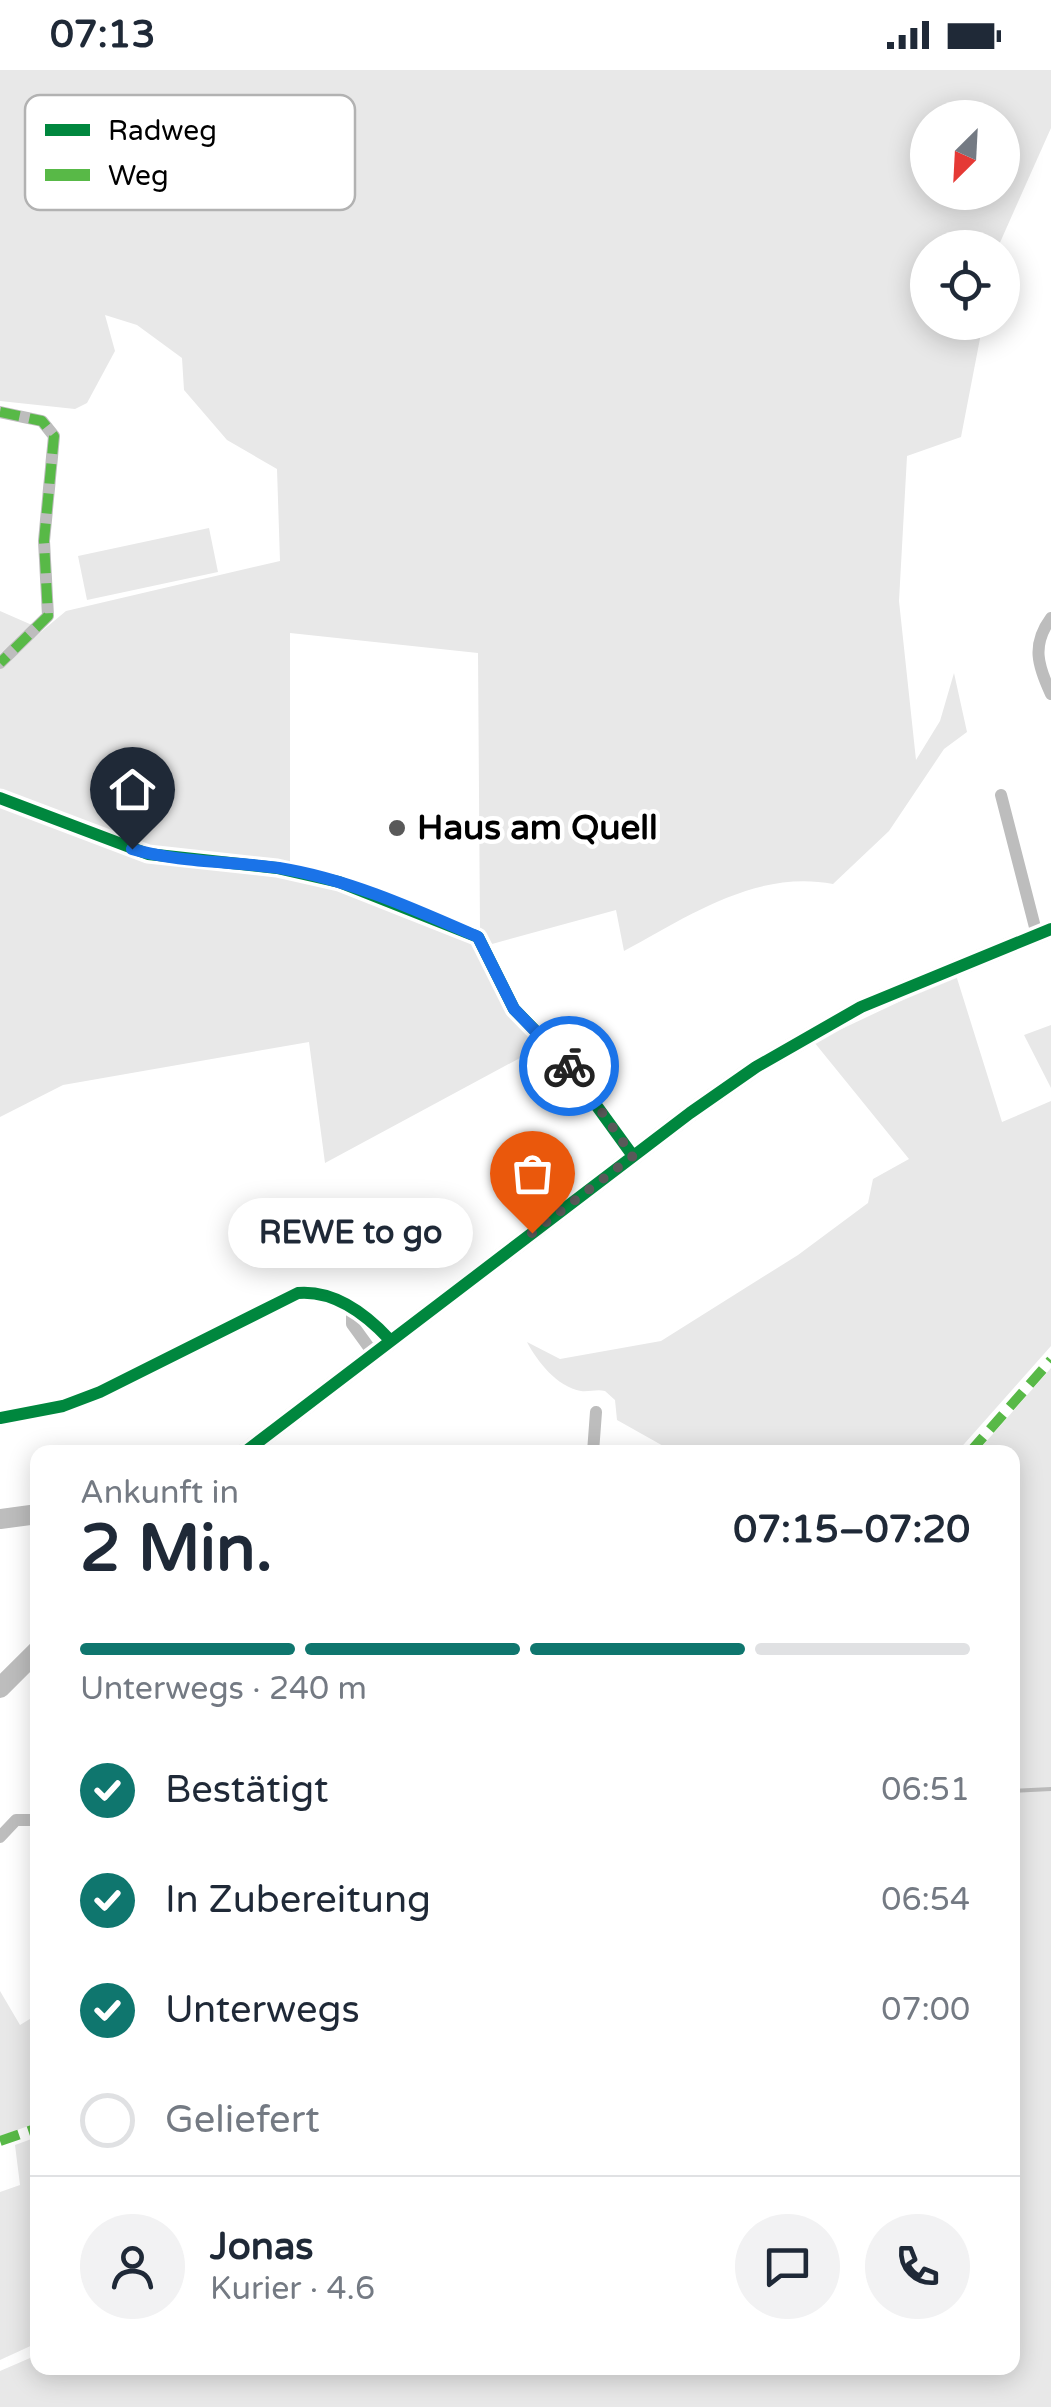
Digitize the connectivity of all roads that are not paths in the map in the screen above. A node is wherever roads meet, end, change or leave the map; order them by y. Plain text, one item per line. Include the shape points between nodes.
1 (0, 412) edge
2 (1051, 618) edge
3 (0, 663) edge
4 (1051, 694) edge
5 (1000, 795) dead end
6 (0, 798) edge
7 (1044, 932) edge
8 (633, 1156) junction
9 (352, 1309) junction
10 (390, 1340) junction
11 (373, 1353) junction
12 (596, 1412) dead end
13 (0, 1418) edge
14 (253, 1445) edge
15 (594, 1445) edge
16 (30, 1515) edge
17 (0, 1519) edge
18 (30, 1658) edge
19 (0, 1688) edge
20 (30, 1820) edge
21 (0, 1837) edge

1 - 3 street via 42,420 54,436 44,541 48,616
2 - 4 street via 1036,650
5 - 7 street
6 - 8 street via 148,854 338,882 478,937 514,1009 558,1053
7 - 8 main road via 824,1027
8 - 10 main road
9 - 10 street
9 - 11 street via 352,1324
9 - 13 street via 321,1293 298,1293 100,1392
10 - 11 main road
11 - 14 main road
12 - 15 street
16 - 17 main road
18 - 19 main road
20 - 21 street via 16,1820

